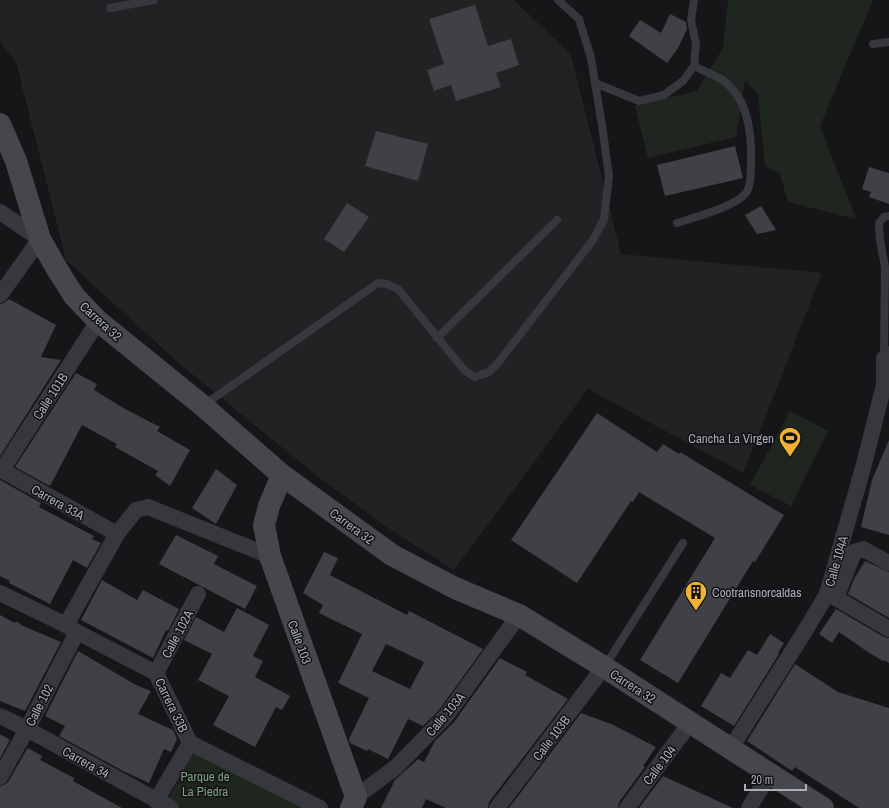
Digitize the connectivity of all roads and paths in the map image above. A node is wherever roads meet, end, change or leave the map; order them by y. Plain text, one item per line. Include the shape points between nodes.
1 (154, 0) edge
2 (558, 0) edge
3 (694, 0) edge
4 (110, 8) dead end
5 (889, 42) edge
6 (873, 44) dead end
7 (694, 66) junction
8 (595, 83) junction
9 (0, 124) edge
10 (0, 212) edge
11 (889, 216) edge
12 (557, 220) dead end
13 (676, 223) dead end
14 (40, 239) junction
15 (0, 295) edge
16 (98, 321) junction
17 (437, 338) junction
18 (887, 356) edge
19 (887, 388) edge
20 (203, 406) junction
21 (1, 470) edge
22 (282, 475) junction
23 (117, 534) junction
24 (683, 543) dead end
25 (270, 556) junction
26 (889, 563) edge
27 (0, 593) edge
28 (198, 594) dead end
29 (832, 596) junction
30 (519, 615) junction
31 (72, 628) junction
32 (889, 629) edge
33 (604, 667) junction
34 (156, 673) junction
35 (0, 716) edge
36 (690, 723) junction
37 (27, 729) junction
38 (190, 743) junction
39 (730, 748) junction
40 (770, 775) junction
41 (0, 777) edge
42 (156, 801) junction
43 (354, 802) edge
44 (752, 807) edge
45 (171, 808) edge
46 (320, 808) edge
47 (498, 808) edge
48 (627, 808) edge
49 (823, 808) edge

1 - 4 lane
2 - 8 lane via 579,19
3 - 7 lane via 691,20 696,44
5 - 6 lane
7 - 8 lane via 683,82 664,95 639,101
7 - 13 lane via 724,81 740,99 747,118 751,150 750,176 747,192 736,203
8 - 17 lane via 609,176 604,219 593,240 489,372 475,377 465,371
9 - 14 main road, Carrera 32 via 16,161
10 - 14 street
11 - 18 lane via 884,217 879,223 885,267
12 - 17 lane
14 - 15 street
14 - 16 main road, Carrera 32 via 74,296
16 - 20 main road, Carrera 32
16 - 21 street, Calle 101B
17 - 20 lane via 398,289 378,283
18 - 19 street, Calle 104A
19 - 29 street, Calle 104A via 863,468
20 - 22 main road, Carrera 32
21 - 23 street, Carrera 33A
22 - 25 main road, Calle 103 via 264,525
22 - 30 main road, Carrera 32 via 392,555 455,588
23 - 25 street, Calle 102 via 136,510 148,507
23 - 31 street, Calle 102
24 - 33 lane
25 - 43 main road, Calle 103
26 - 29 street, Calle 104A via 863,549 854,552
27 - 31 street, Carrera 33B
28 - 34 street, Calle 102A
29 - 32 street
29 - 39 street, Calle 104A via 806,631
30 - 33 main road, Carrera 32
30 - 43 street, Calle 103A via 446,716 396,767
31 - 34 street, Carrera 33B
31 - 37 street, Calle 102
33 - 36 main road, Carrera 32
33 - 47 street, Calle 103B
34 - 38 street, Carrera 33B
35 - 37 street, Carrera 34
36 - 39 main road, Carrera 32
36 - 48 street, Calle 104
37 - 41 street, Calle 102
37 - 42 street, Carrera 34
38 - 42 street
38 - 46 street, Carrera 33B
39 - 40 main road, Carrera 32
40 - 44 street
40 - 49 main road, Carrera 32
42 - 45 street, Carrera 34

